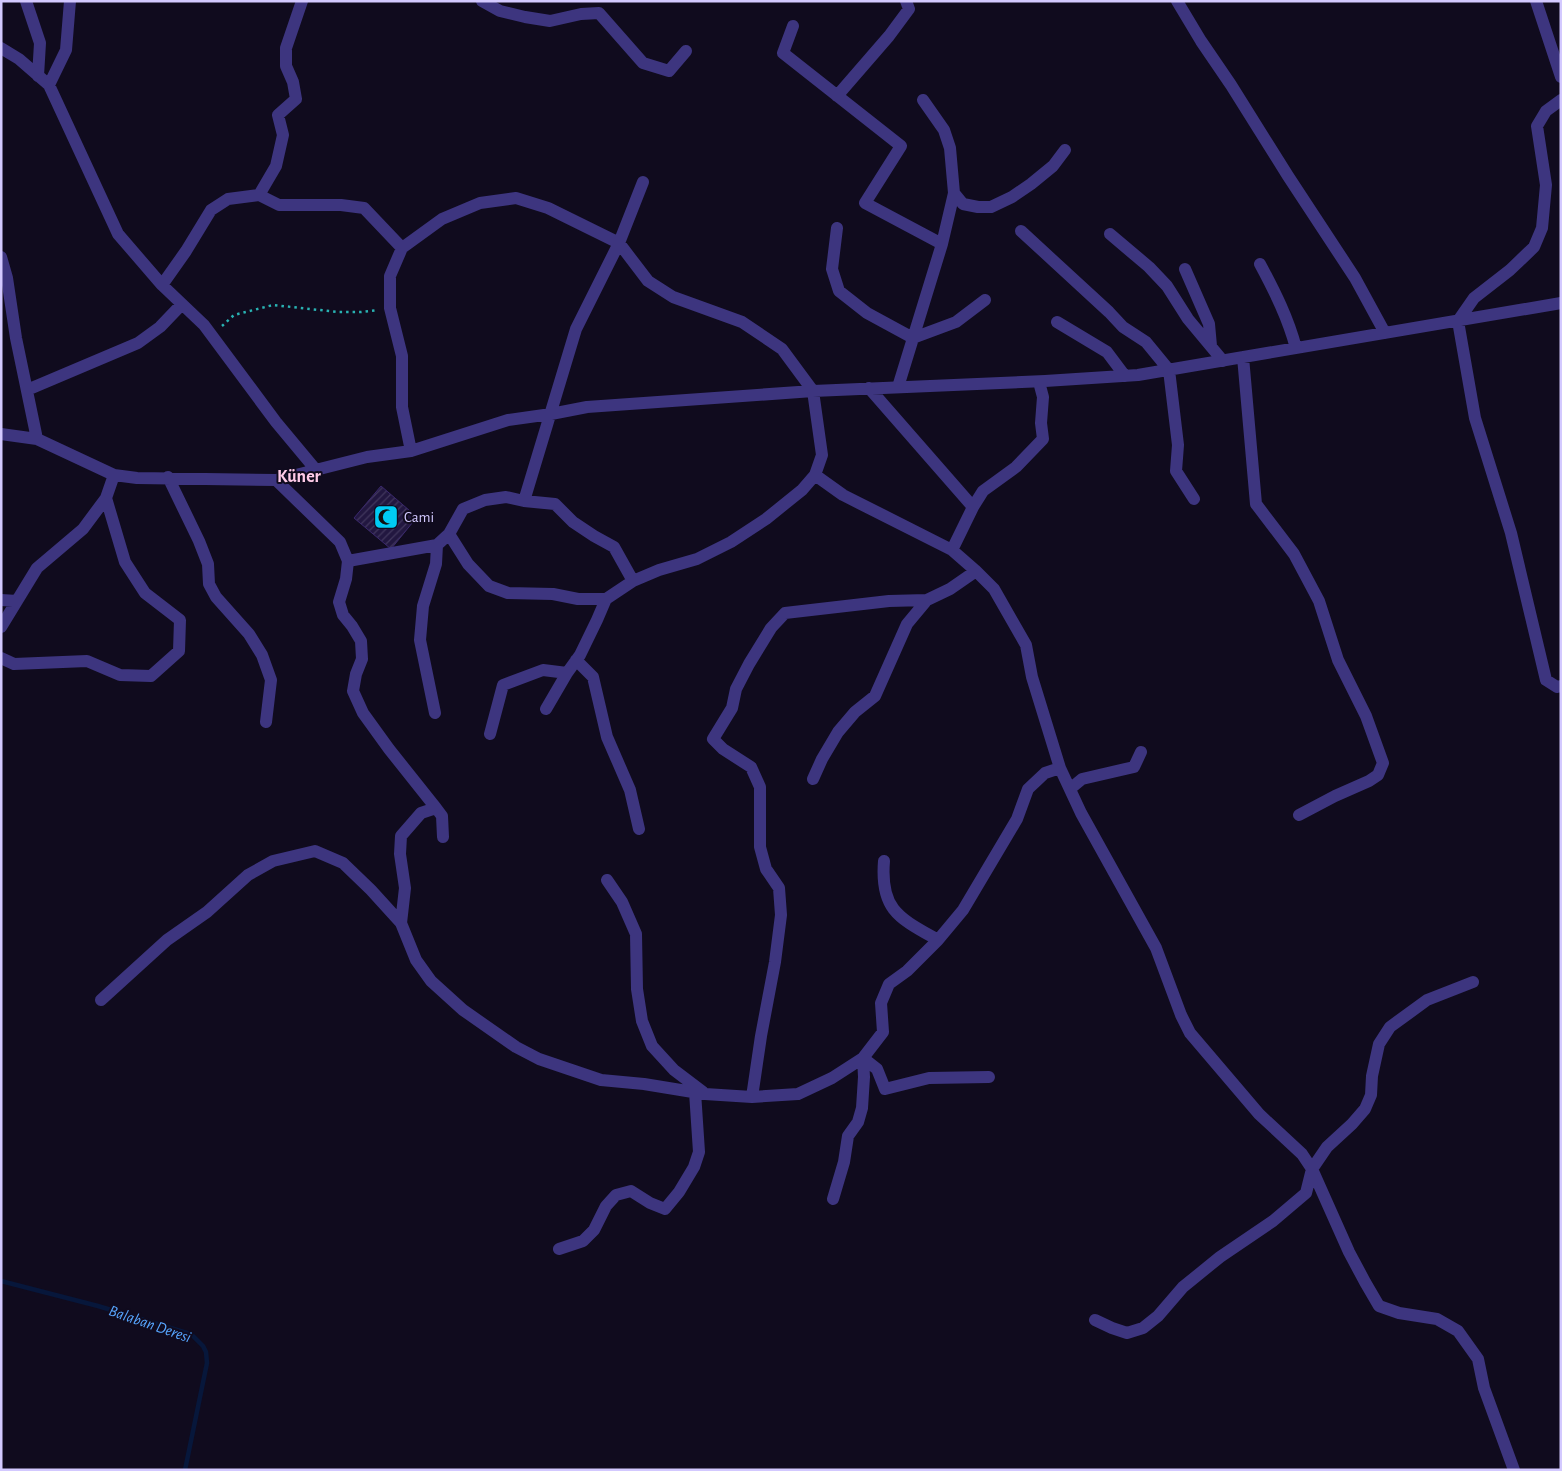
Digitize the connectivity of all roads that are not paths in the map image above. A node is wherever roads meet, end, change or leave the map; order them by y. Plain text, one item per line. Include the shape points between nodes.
1 (26, 1) edge
2 (70, 1) edge
3 (302, 1) edge
4 (482, 1) edge
5 (906, 1) edge
6 (1177, 1) edge
7 (1536, 1) edge
8 (600, 7) edge
9 (792, 26) dead end
10 (1, 48) edge
11 (686, 51) dead end
12 (38, 76) junction
13 (1561, 76) edge
14 (49, 85) junction
15 (837, 96) junction
16 (924, 100) dead end
17 (1561, 100) edge
18 (1065, 150) dead end
19 (643, 182) dead end
20 (954, 193) junction
21 (259, 195) junction
22 (837, 228) dead end
23 (1021, 231) dead end
24 (1110, 234) dead end
25 (619, 243) junction
26 (942, 244) junction
27 (402, 248) junction
28 (1, 257) edge
29 (1260, 264) dead end
30 (1185, 269) dead end
31 (162, 285) junction
32 (985, 300) dead end
33 (1561, 303) edge
34 (182, 304) junction
35 (1458, 321) junction
36 (1057, 322) dead end
37 (1385, 333) junction
38 (913, 338) junction
39 (1211, 346) junction
40 (1296, 348) junction
41 (1243, 358) junction
42 (1223, 361) junction
43 (1169, 370) junction
44 (1125, 376) junction
45 (1038, 382) junction
46 (898, 387) junction
47 (869, 388) junction
48 (27, 390) junction
49 (813, 390) junction
50 (551, 414) junction
51 (1, 434) edge
52 (37, 439) junction
53 (411, 451) junction
54 (316, 470) junction
55 (114, 475) junction
56 (815, 475) junction
57 (168, 477) junction
58 (276, 480) junction
59 (106, 498) junction
60 (1194, 499) dead end
61 (524, 501) junction
62 (973, 507) junction
63 (449, 534) junction
64 (436, 545) junction
65 (952, 550) junction
66 (348, 561) junction
67 (976, 571) junction
68 (633, 581) junction
69 (606, 599) junction
70 (1, 600) edge
71 (927, 600) junction
72 (17, 601) junction
73 (1, 627) edge
74 (1, 658) edge
75 (576, 660) junction
76 (567, 673) junction
77 (1561, 686) edge
78 (546, 709) dead end
79 (435, 713) dead end
80 (266, 722) dead end
81 (490, 734) dead end
82 (1141, 752) dead end
83 (1060, 768) junction
84 (813, 779) dead end
85 (1070, 789) junction
86 (436, 808) junction
87 (1299, 815) dead end
88 (639, 829) dead end
89 (443, 837) dead end
90 (884, 861) dead end
91 (606, 880) dead end
92 (401, 924) junction
93 (938, 940) junction
94 (1473, 982) dead end
95 (100, 1000) dead end
96 (863, 1058) junction
97 (989, 1078) dead end
98 (700, 1093) junction
99 (752, 1097) junction
100 (1312, 1169) junction
101 (833, 1199) dead end
102 (559, 1249) dead end
103 (1094, 1320) dead end
104 (1514, 1470) edge

1 - 12 street via 40,43
2 - 14 street via 66,50
3 - 21 street via 286,48 286,66 296,99 278,115 283,135 276,166
4 - 8 street via 500,11 550,21
5 - 15 street via 910,9
6 - 37 street via 1355,278
7 - 13 street
8 - 11 street via 643,63 669,71
9 - 15 street via 783,53
10 - 12 street via 20,59
12 - 14 street
14 - 31 street via 118,234
15 - 26 street via 901,146 865,203
16 - 20 street via 944,130 950,148
17 - 35 street via 1546,111 1537,126 1546,185 1542,228 1534,247 1474,298
18 - 20 street via 1054,166 1031,184 992,207 963,204
19 - 25 street
20 - 26 street
21 - 27 street via 279,205 364,208
21 - 31 street via 228,199 211,210
22 - 38 street via 832,269 838,291 868,313
23 - 43 street via 1123,327 1146,342
24 - 39 street via 1167,286
25 - 27 street via 548,208 516,198 480,203 442,219
25 - 49 street via 648,281 673,296 742,322 782,349
25 - 50 street via 576,329
26 - 38 street
27 - 53 street via 390,276 390,308 402,356 402,407
28 - 48 street
29 - 40 street via 1276,292
30 - 39 street via 1209,324
31 - 34 street
32 - 38 street via 956,322
33 - 35 street
34 - 48 street via 160,327 138,342
34 - 54 street via 204,325
35 - 37 street
35 - 77 street via 1475,418 1511,533 1546,680
36 - 44 street via 1107,352
37 - 40 street
38 - 46 street
39 - 42 street
40 - 41 street
41 - 42 street
41 - 87 street via 1256,504 1294,554 1319,601 1338,660 1366,716 1384,763 1378,775 1369,781
42 - 43 street
43 - 44 street
43 - 60 street via 1178,445 1176,471
44 - 45 street
45 - 46 street
45 - 62 street via 1043,397 1043,439 1016,467 984,490
46 - 47 street
47 - 49 street
47 - 62 street
48 - 52 street
49 - 50 street via 587,407
49 - 56 street via 822,455
50 - 53 street via 508,420
50 - 61 street
51 - 52 street
52 - 55 street
53 - 54 street via 367,457
54 - 58 street
55 - 57 street
55 - 59 street
56 - 65 street via 843,495
56 - 68 street via 766,519 731,542 697,559
57 - 58 street
57 - 80 street via 208,564 209,584 262,655 271,680
58 - 66 street via 340,542
59 - 72 street via 83,529 37,568
59 - 74 street via 125,562 144,593 180,620 179,651 151,676 120,674 87,661 14,664
61 - 63 street via 506,497 485,500 463,509
61 - 68 street via 555,504 573,522 614,547
62 - 65 street
63 - 64 street
63 - 69 street via 468,564 489,586 508,594
64 - 66 street
64 - 79 street via 436,564 424,606 420,640
65 - 67 street
66 - 86 street via 339,602 343,615 361,641 362,660 353,691 363,713
67 - 71 street
67 - 83 street via 994,589 1026,646 1032,677
68 - 69 street
69 - 75 street
70 - 72 street
71 - 84 street via 907,624 875,696 838,732
71 - 99 street via 785,613 771,628 749,664 736,690 732,708 713,738 723,749 751,767 760,787 760,847 766,869 779,888 782,915
72 - 73 street
75 - 76 street
75 - 88 street via 593,677 607,737 630,790
76 - 78 street
76 - 81 street via 543,670 503,685
82 - 85 street via 1134,768 1082,780
83 - 85 street
83 - 93 street via 1045,773 1028,788 1016,819 988,870 963,910
85 - 100 street via 1156,948 1190,1033 1259,1114 1302,1154
86 - 89 street via 442,816
86 - 92 street via 421,814 402,836 400,854 405,888
90 - 93 street via 882,879 886,898 895,912
91 - 98 street via 622,902 636,934 637,989 642,1021 652,1046
92 - 95 street via 343,863 315,851 273,861 248,875 207,912 167,940
92 - 98 street via 416,960 431,982 463,1010 516,1047 539,1059 601,1080
93 - 96 street via 889,984 881,1003 883,1032
94 - 100 street via 1428,1000 1390,1027 1379,1044 1371,1095 1365,1109 1327,1147
96 - 97 street via 877,1069 885,1089 929,1078
96 - 99 street via 798,1094
96 - 101 street via 862,1108 858,1122 848,1136
98 - 99 street
98 - 102 street via 699,1152 694,1167 665,1209 630,1191 616,1195 606,1206 594,1230 583,1241
100 - 103 street via 1306,1193 1183,1287 1143,1328 1127,1333
100 - 104 street via 1349,1252 1379,1306 1437,1319 1458,1332 1478,1359 1484,1388

